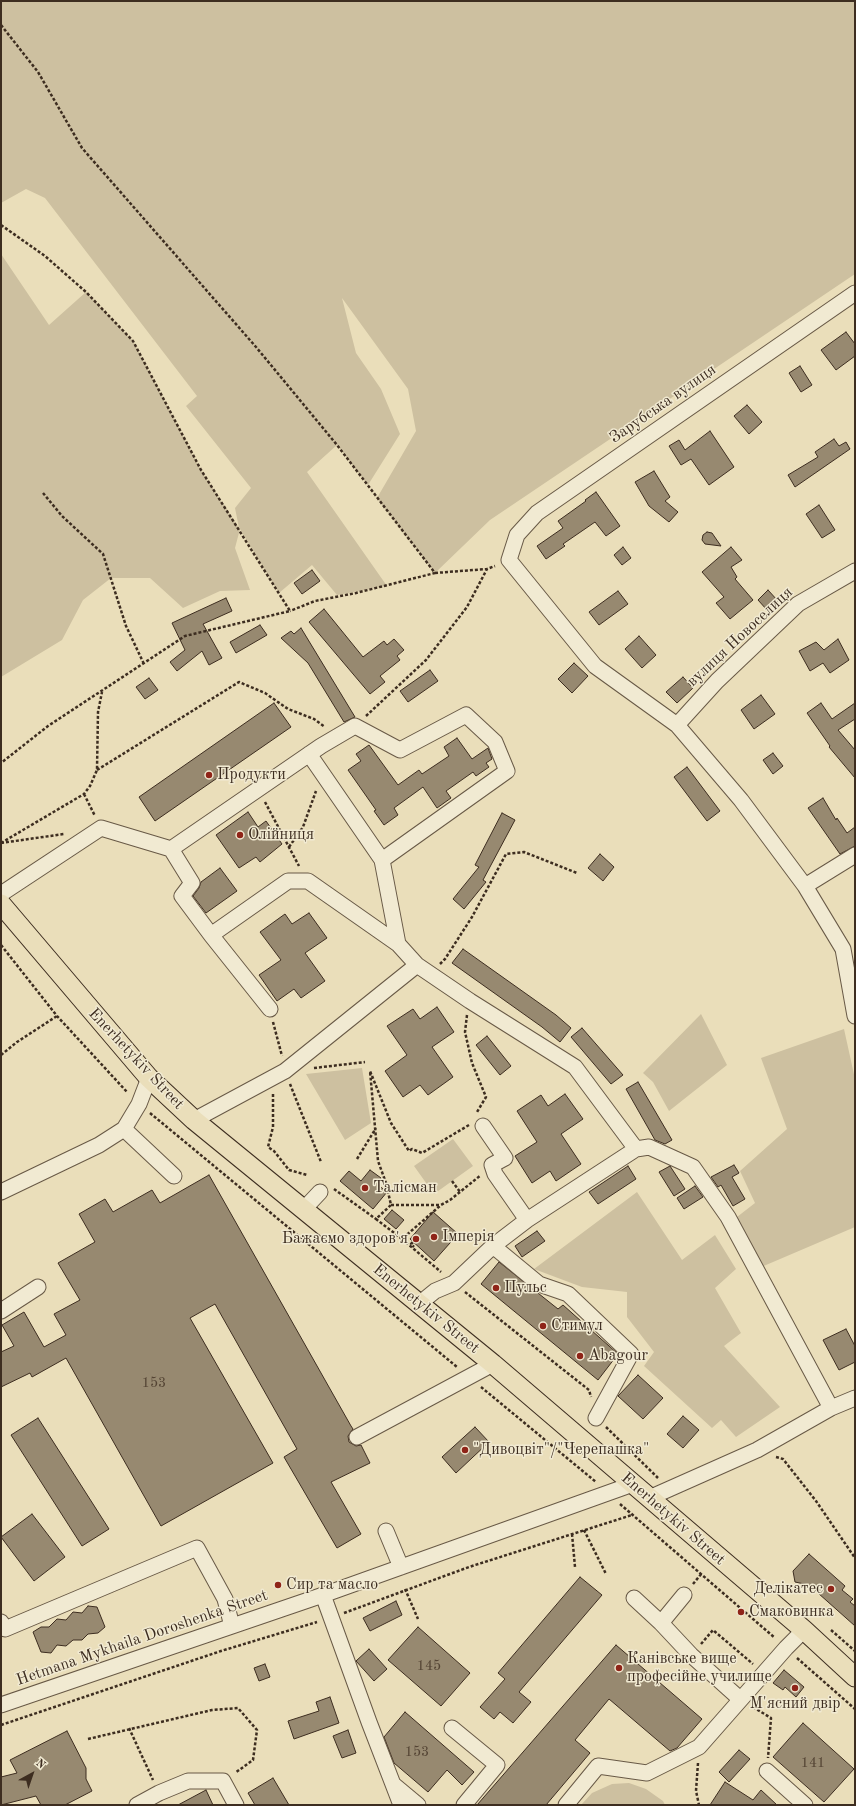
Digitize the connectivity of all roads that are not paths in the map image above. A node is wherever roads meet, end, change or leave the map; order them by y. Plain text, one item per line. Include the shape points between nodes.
1 (855, 293) edge
2 (855, 571) edge
3 (677, 725) junction
4 (309, 754) junction
5 (171, 849) junction
6 (855, 855) edge
7 (382, 860) junction
8 (805, 886) junction
9 (1, 894) edge
10 (1, 904) edge
11 (211, 935) junction
12 (398, 944) junction
13 (423, 969) junction
14 (270, 1009) road end
15 (855, 1016) edge
16 (149, 1078) junction
17 (194, 1120) junction
18 (475, 1123) road end
19 (124, 1129) junction
20 (636, 1149) junction
21 (174, 1176) dead end
22 (327, 1190) road end
23 (1, 1192) edge
24 (304, 1209) junction
25 (527, 1220) junction
26 (493, 1246) junction
27 (38, 1288) dead end
28 (419, 1304) junction
29 (1, 1311) edge
30 (494, 1364) junction
31 (855, 1398) edge
32 (831, 1408) junction
33 (596, 1418) road end
34 (357, 1437) dead end
35 (633, 1484) junction
36 (649, 1498) junction
37 (386, 1531) dead end
38 (401, 1567) junction
39 (684, 1594) dead end
40 (323, 1595) junction
41 (634, 1598) dead end
42 (1, 1622) edge
43 (661, 1623) junction
44 (232, 1626) junction
45 (804, 1630) junction
46 (855, 1677) edge
47 (740, 1699) junction
48 (1, 1705) edge
49 (452, 1728) dead end
50 (767, 1771) road end
51 (394, 1784) junction
52 (137, 1805) edge
53 (236, 1805) edge
54 (401, 1805) edge
55 (418, 1805) edge
56 (464, 1805) edge
57 (566, 1805) edge
58 (805, 1805) edge

1 - 3 street, Зарубська вулиця via 537,513 517,535 510,560 595,666
2 - 3 street, вулиця Новоселиця via 798,604 716,681
3 - 8 street via 741,800
4 - 5 street
4 - 7 street
4 - 7 street via 355,726 400,750 466,715 495,742 507,771
5 - 9 street via 101,828
5 - 11 street via 192,883 182,896
6 - 8 street
7 - 12 street
8 - 15 street via 843,949
10 - 16 main road, Enerhetykiv Street
11 - 12 street via 288,881 308,881
11 - 14 street
12 - 13 street
13 - 17 street via 285,1070
13 - 20 street via 575,1066
16 - 17 main road, Enerhetykiv Street
16 - 19 street via 139,1104
17 - 24 main road, Enerhetykiv Street
18 - 25 street via 505,1158 492,1165 495,1174
19 - 21 street
19 - 23 street via 99,1145
20 - 25 street
20 - 32 street via 649,1147 693,1167 728,1217
22 - 24 street
24 - 28 main road, Enerhetykiv Street
25 - 26 street
26 - 28 street via 454,1283 435,1291
26 - 33 street via 539,1284 568,1294 631,1354
27 - 29 street
28 - 30 main road, Enerhetykiv Street
30 - 34 street
30 - 35 main road, Enerhetykiv Street
31 - 32 street
32 - 36 street via 757,1450
35 - 36 main road, Enerhetykiv Street
35 - 38 street, Hetmana Mykhaila Doroshenka Street
36 - 45 main road, Enerhetykiv Street
37 - 38 street
38 - 40 street, Hetmana Mykhaila Doroshenka Street
39 - 43 street
40 - 44 street, Hetmana Mykhaila Doroshenka Street
40 - 51 street
41 - 43 street
42 - 44 street via 5,1629 197,1548 225,1599
43 - 47 street
44 - 48 street, Hetmana Mykhaila Doroshenka Street
45 - 46 main road, Enerhetykiv Street
45 - 47 street
47 - 57 street via 699,1747 647,1774 598,1766
49 - 56 street via 497,1765
50 - 58 street
51 - 54 street
51 - 55 street
52 - 53 street via 188,1781 223,1781

